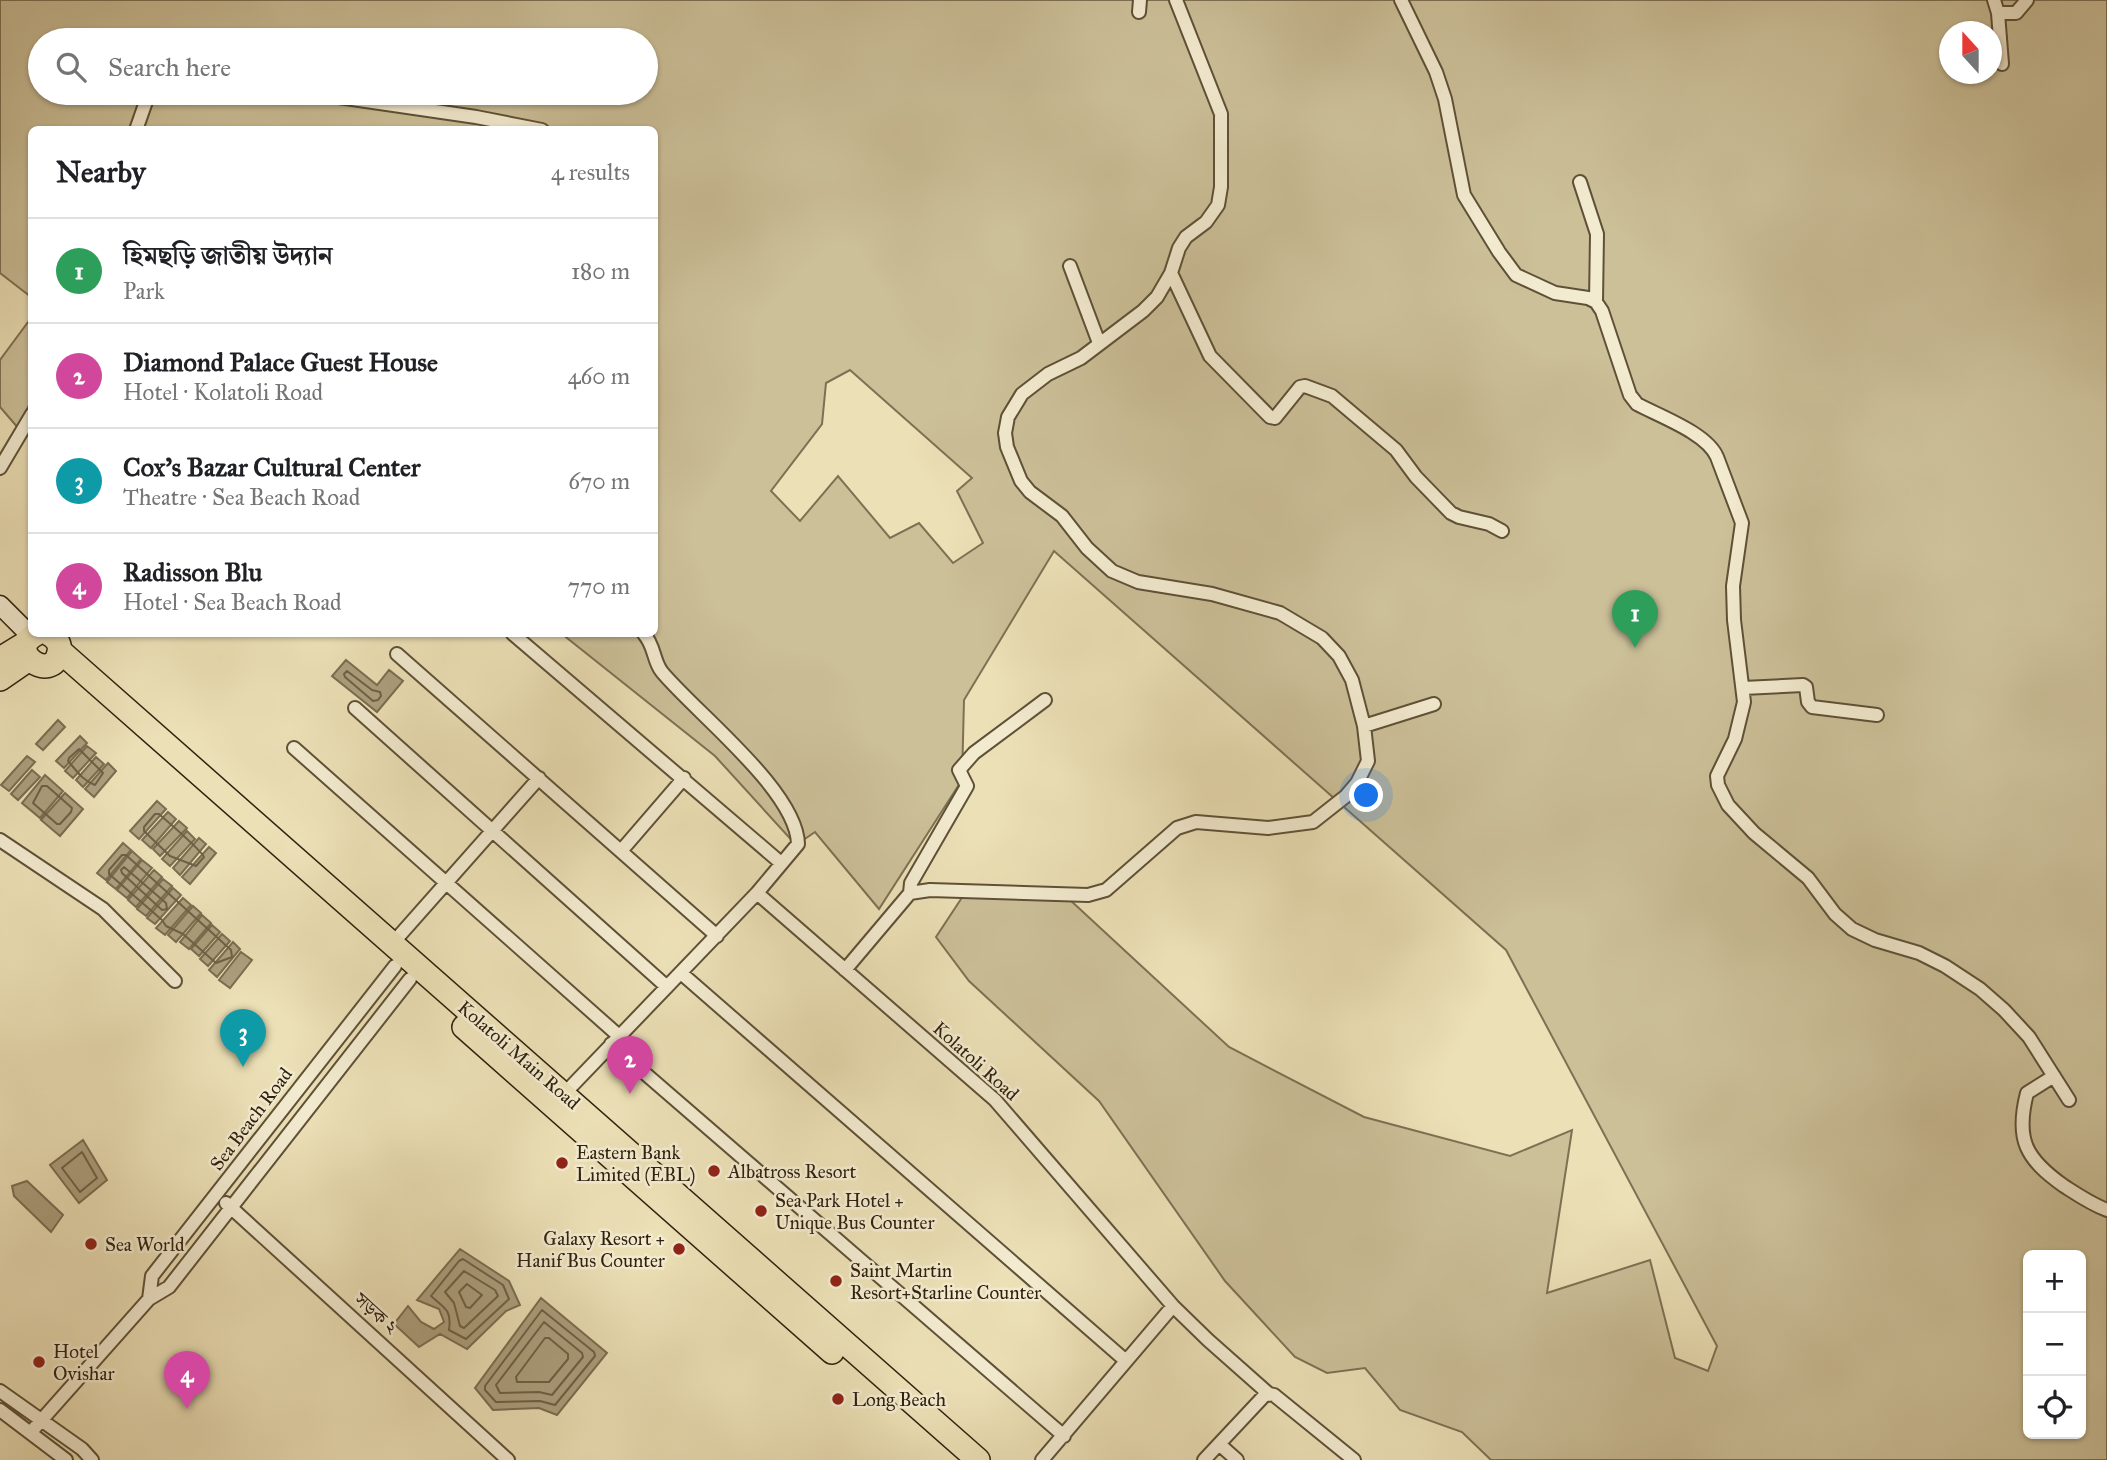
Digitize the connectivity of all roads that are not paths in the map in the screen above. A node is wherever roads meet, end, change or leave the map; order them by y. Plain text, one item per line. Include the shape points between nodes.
1 (1176, 0) edge
2 (1401, 0) edge
3 (2027, 0) edge
4 (1996, 6) edge
5 (145, 105) edge
6 (394, 105) edge
7 (137, 126) edge
8 (522, 126) edge
9 (1580, 182) dead end
10 (1070, 266) dead end
11 (1171, 273) junction
12 (1596, 302) junction
13 (1099, 343) junction
14 (28, 421) edge
15 (0, 468) edge
16 (1502, 531) dead end
17 (0, 605) edge
18 (28, 634) edge
19 (517, 637) edge
20 (647, 637) edge
21 (40, 646) edge
22 (397, 654) dead end
23 (0, 659) edge
24 (0, 679) edge
25 (1743, 688) junction
26 (1045, 700) dead end
27 (1434, 704) dead end
28 (355, 708) dead end
29 (1877, 715) dead end
30 (1364, 726) junction
31 (294, 748) dead end
32 (539, 778) junction
33 (684, 778) junction
34 (494, 831) junction
35 (0, 840) edge
36 (621, 851) junction
37 (781, 863) junction
38 (446, 884) junction
39 (757, 893) junction
40 (910, 893) junction
41 (717, 936) junction
42 (399, 963) junction
43 (845, 970) junction
44 (681, 973) junction
45 (175, 981) dead end
46 (667, 987) junction
47 (615, 1040) junction
48 (2054, 1076) junction
49 (303, 1084) junction
50 (564, 1094) junction
51 (318, 1095) junction
52 (2069, 1100) dead end
53 (217, 1195) junction
54 (232, 1208) junction
55 (2107, 1210) edge
56 (149, 1299) junction
57 (1173, 1306) junction
58 (1126, 1361) junction
59 (0, 1391) edge
60 (1269, 1394) junction
61 (0, 1410) edge
62 (43, 1420) junction
63 (31, 1432) junction
64 (1064, 1436) junction
65 (1219, 1444) junction
66 (66, 1460) edge
67 (92, 1460) edge
68 (508, 1460) edge
69 (955, 1460) edge
70 (978, 1460) edge
71 (1042, 1460) edge
72 (1204, 1460) edge
73 (1237, 1460) edge
74 (1354, 1460) edge

1 - 11 street via 1221,114 1221,187 1218,205 1178,248
2 - 12 street via 1445,99 1464,195 1499,252 1516,275 1555,293
3 - 4 street via 2016,13
5 - 7 street
6 - 8 street
9 - 12 street via 1597,234
10 - 13 street
11 - 13 street via 1143,311
11 - 16 street via 1210,356 1270,417 1275,418 1300,387 1332,396 1395,450 1451,513
12 - 25 street via 1630,395 1637,404 1697,435 1714,449 1738,509 1742,523 1733,586
13 - 30 street via 1034,383 1015,404 1005,433 1021,481 1062,516 1099,561 1125,578 1238,600 1280,613 1322,638 1352,680
14 - 15 street
17 - 18 street
19 - 33 street
20 - 37 street via 660,669 771,784 798,831 798,844
21 - 23 highway
21 - 24 highway
21 - 42 highway, Kolatoli Main Road
22 - 32 street
25 - 29 street via 1803,685 1812,707
25 - 48 street via 1735,738 1717,776 1728,805 1808,878 1852,929 1919,953 1980,989 2029,1037
26 - 40 street via 974,753 959,770 967,786 911,883
27 - 30 street
28 - 34 street
30 - 40 street via 1368,761 1357,783 1312,822 1268,828 1196,822 1177,828 1106,890 1088,895
31 - 38 street
32 - 34 street
32 - 36 street
33 - 36 street
33 - 37 street
34 - 38 street
34 - 46 street
35 - 45 street via 103,909
36 - 41 street
37 - 39 street
38 - 42 street
38 - 47 street via 556,978
39 - 41 street
39 - 43 street, Kolatoli Road
40 - 43 street
41 - 44 street
42 - 49 street, Sea Beach Road
42 - 50 highway, Kolatoli Main Road
42 - 51 street, Sea Beach Road
42 - 69 highway, Kolatoli Main Road
43 - 57 street, Kolatoli Road via 995,1100
44 - 46 street
44 - 58 street
46 - 47 street
47 - 50 street
47 - 64 street
48 - 52 street
48 - 55 street via 2027,1093 2022,1114 2025,1144 2039,1168 2092,1205
49 - 51 street
49 - 53 street, Sea Beach Road
50 - 70 highway, Kolatoli Main Road
51 - 54 street, Sea Beach Road
53 - 54 street, সড়ক ২
53 - 56 street, Sea Beach Road via 152,1276
54 - 56 street, Sea Beach Road via 169,1287
54 - 68 street, সড়ক ২
56 - 62 street, Sea Beach Road
57 - 58 street
57 - 60 street, Kolatoli Road
58 - 64 street
59 - 62 street
60 - 65 street
60 - 74 street
61 - 63 street
62 - 63 street, Sea Beach Road
62 - 67 street
63 - 66 street
64 - 71 street
65 - 72 street
65 - 73 street

